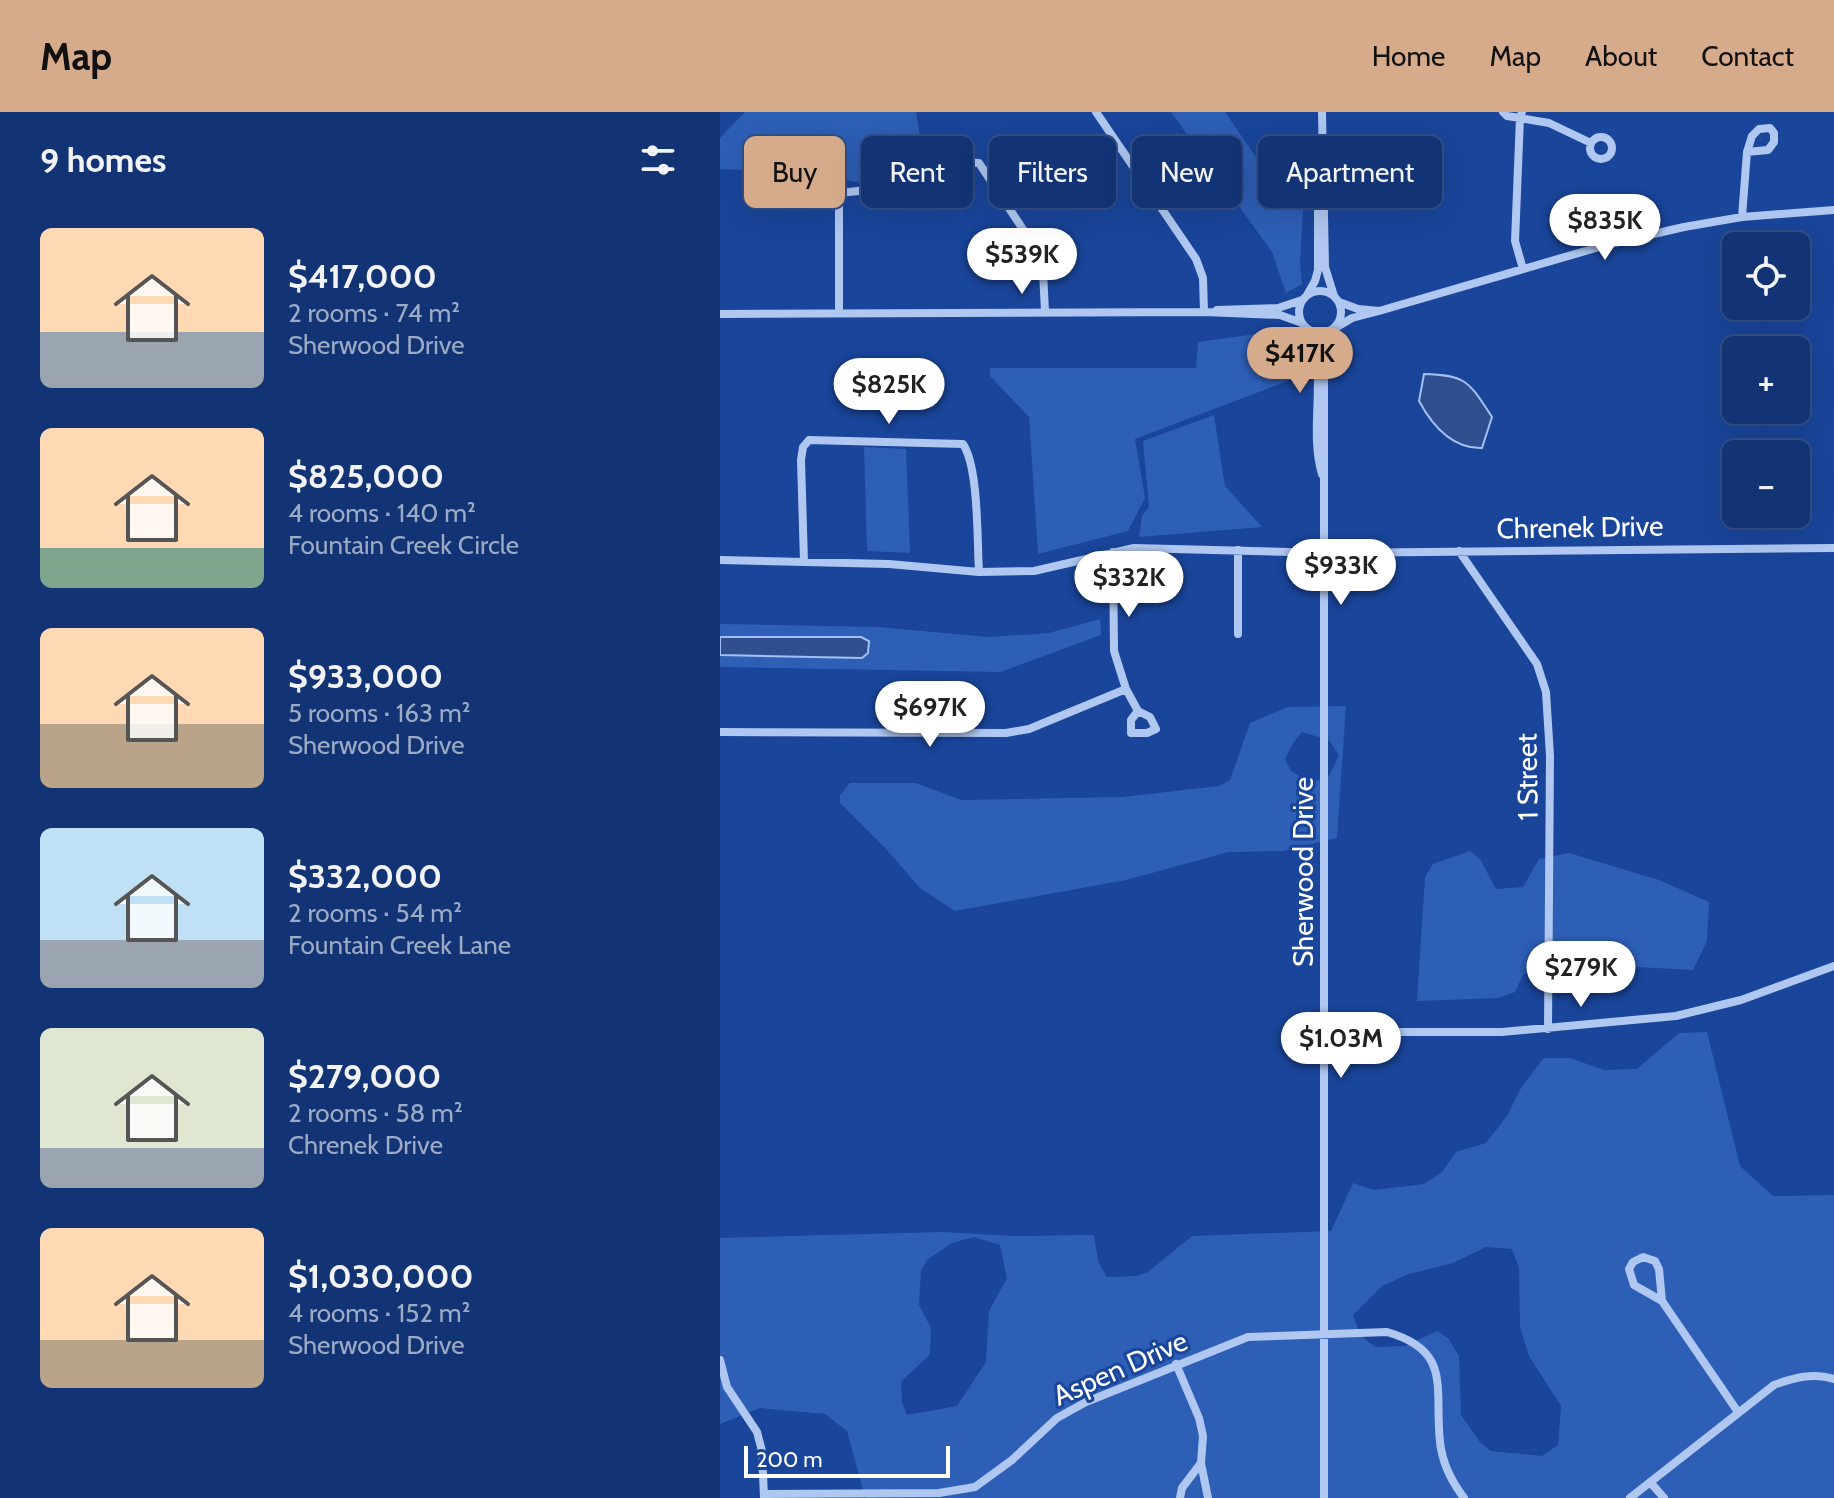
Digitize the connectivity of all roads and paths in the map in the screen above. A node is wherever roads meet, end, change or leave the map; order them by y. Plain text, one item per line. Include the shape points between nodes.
1 (1096, 112) edge
2 (1322, 112) edge
3 (1503, 112) edge
4 (1521, 115) edge
5 (1322, 136) edge
6 (1591, 143) dead end
7 (1747, 152) dead end
8 (1318, 208) edge
9 (1324, 208) edge
10 (1834, 210) edge
11 (1742, 217) junction
12 (1523, 269) junction
13 (1305, 297) junction
14 (1337, 299) junction
15 (1379, 311) junction
16 (1045, 312) junction
17 (1204, 312) junction
18 (839, 313) junction
19 (720, 314) edge
20 (1305, 326) junction
21 (1332, 330) junction
22 (1326, 486) junction
23 (1834, 548) edge
24 (1238, 550) junction
25 (1459, 551) junction
26 (1113, 552) junction
27 (1326, 553) junction
28 (720, 560) edge
29 (804, 562) junction
30 (979, 572) junction
31 (1238, 634) dead end
32 (1126, 689) junction
33 (1138, 711) dead end
34 (720, 732) edge
35 (1834, 966) edge
36 (1548, 1029) junction
37 (1325, 1032) junction
38 (1662, 1301) junction
39 (1324, 1333) junction
40 (720, 1360) edge
41 (1176, 1364) junction
42 (1834, 1379) edge
43 (724, 1385) edge
44 (1738, 1412) junction
45 (1201, 1463) junction
46 (1650, 1482) junction
47 (764, 1496) edge
48 (1180, 1498) edge
49 (1208, 1498) edge
50 (1324, 1498) edge
51 (1464, 1498) edge
52 (1630, 1498) edge
53 (1664, 1498) edge

1 - 17 street via 1196,259 1203,278
2 - 5 street
3 - 4 street
4 - 6 street
4 - 12 street via 1515,241
7 - 11 street
8 - 13 street via 1317,275
9 - 14 street via 1325,267
10 - 11 street
11 - 12 street via 1656,233
12 - 15 street
13 - 14 street via 1321,290
13 - 17 street via 1278,308
13 - 20 street via 1299,311
14 - 15 street via 1352,308
14 - 21 street via 1342,314
15 - 21 street
16 - 17 street
16 - 18 street
16 - 18 street via 1043,271 1032,240 979,163 967,162 905,186 839,193
17 - 20 street via 1280,315
18 - 19 street
20 - 21 street via 1319,333
20 - 22 street, Sherwood Drive via 1316,356 1318,455
21 - 22 street, Sherwood Drive via 1324,352
22 - 27 street, Sherwood Drive
23 - 25 street, Chrenek Drive
24 - 26 street, Chrenek Drive
24 - 27 street, Chrenek Drive
24 - 31 street
25 - 27 street, Chrenek Drive
25 - 36 street, 1 Street via 1537,664 1546,692
26 - 30 street, Chrenek Drive via 1034,571
26 - 32 street via 1114,651
27 - 37 street, Sherwood Drive
28 - 29 street, Chrenek Drive
29 - 30 street, Chrenek Drive
29 - 30 street via 801,460 809,440 963,444 974,490
32 - 33 street
32 - 34 street via 1029,729 1006,733
35 - 36 street via 1741,1000 1676,1016
36 - 37 street
37 - 39 street, Sherwood Drive
38 - 38 street via 1655,1261 1643,1257 1633,1262 1629,1269 1634,1285
38 - 44 street
39 - 41 street, Aspen Drive via 1248,1337
39 - 50 street, Sherwood Drive
39 - 51 street, Aspen Drive via 1387,1332 1418,1345 1431,1358 1439,1388 1440,1443 1453,1483
40 - 43 street
41 - 45 street via 1199,1418
41 - 47 street, Aspen Drive via 1057,1418 975,1487 939,1493
42 - 44 street via 1794,1377
43 - 47 street via 757,1432
44 - 46 street
45 - 48 street
45 - 49 street
46 - 52 street
46 - 53 street

